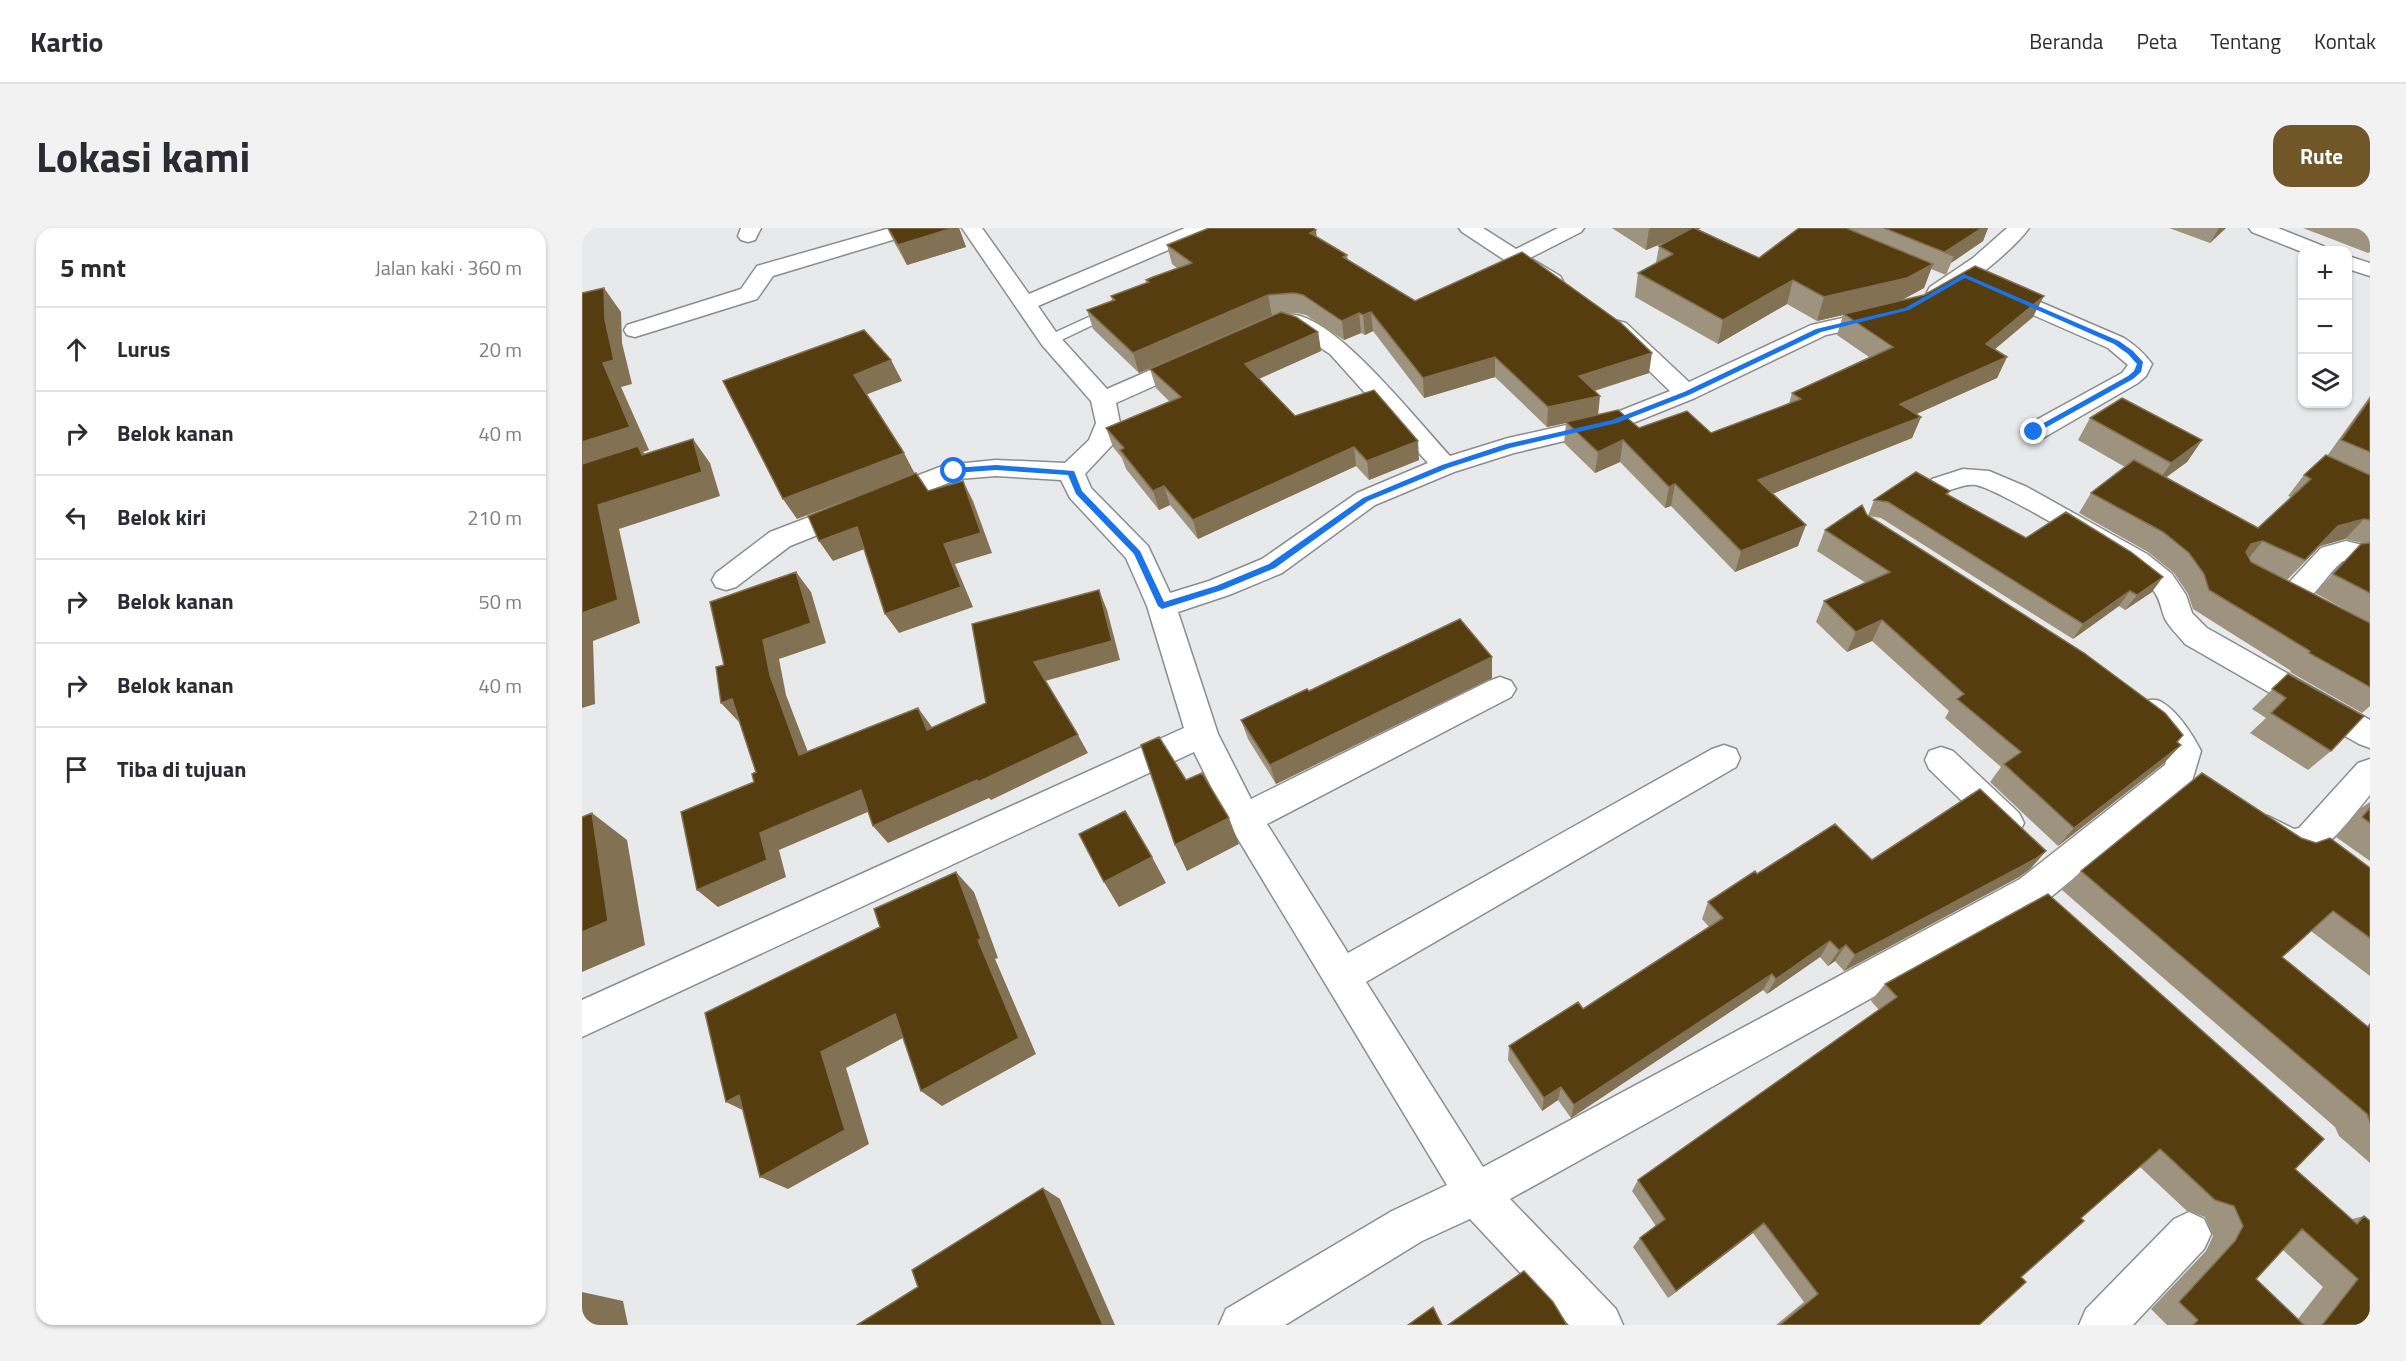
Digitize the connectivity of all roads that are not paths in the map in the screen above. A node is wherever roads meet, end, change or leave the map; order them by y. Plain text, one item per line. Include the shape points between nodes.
1 (912, 228) edge
2 (972, 228) edge
3 (1203, 228) edge
4 (1469, 228) edge
5 (1574, 228) edge
6 (2019, 228) edge
7 (2259, 228) edge
8 (2306, 246) edge
9 (1517, 256) junction
10 (2352, 263) edge
11 (2370, 270) edge
12 (1945, 280) junction
13 (1569, 292) edge
14 (1024, 304) junction
15 (1125, 304) edge
16 (1603, 317) edge
17 (635, 330) dead end
18 (1259, 331) edge
19 (1050, 340) junction
20 (1217, 350) edge
21 (1686, 393) junction
22 (1103, 400) junction
23 (2034, 432) dead end
24 (1445, 466) junction
25 (1071, 472) junction
26 (1941, 485) edge
27 (2370, 558) edge
28 (726, 580) dead end
29 (2264, 582) edge
30 (1162, 606) junction
31 (1500, 689) dead end
32 (2125, 691) edge
33 (1202, 734) junction
34 (2370, 735) edge
35 (1724, 758) dead end
36 (1941, 760) dead end
37 (2180, 772) junction
38 (2370, 772) edge
39 (2207, 790) edge
40 (2244, 814) edge
41 (1245, 819) junction
42 (2050, 892) junction
43 (1342, 976) junction
44 (582, 1019) edge
45 (1476, 1194) junction
46 (2189, 1234) dead end
47 (1242, 1325) edge
48 (1600, 1325) edge
49 (2102, 1325) edge

1 - 17 street via 765,271 748,294
2 - 14 street
3 - 14 street
4 - 9 street
5 - 9 street
6 - 12 street via 1996,251
7 - 8 street
9 - 13 street
10 - 11 street
12 - 21 street via 1912,306 1819,330
12 - 23 street via 2116,343 2140,364 2138,372 2130,378
14 - 19 street
15 - 19 lane
16 - 21 street
18 - 24 street via 1280,322 1298,322 1338,349
19 - 22 street
20 - 22 street
21 - 24 street via 1614,422 1508,446
22 - 25 street via 1108,423 1101,443
24 - 30 street via 1366,499 1272,566
25 - 28 street via 996,468 954,471 780,539
25 - 30 street via 1079,492 1137,553
26 - 34 street via 1963,477 1980,477 2018,493 2137,561 2162,581 2179,617 2196,636
27 - 29 street via 2349,550 2331,555 2302,602
30 - 33 street
31 - 41 street
32 - 37 street via 2145,703 2185,752
33 - 41 street
33 - 44 street
35 - 43 street
36 - 42 street
37 - 39 street
37 - 42 street
38 - 40 street via 2323,848 2290,845
41 - 43 street
42 - 45 street
43 - 45 street
45 - 47 street via 1407,1226
45 - 48 street
46 - 49 street

